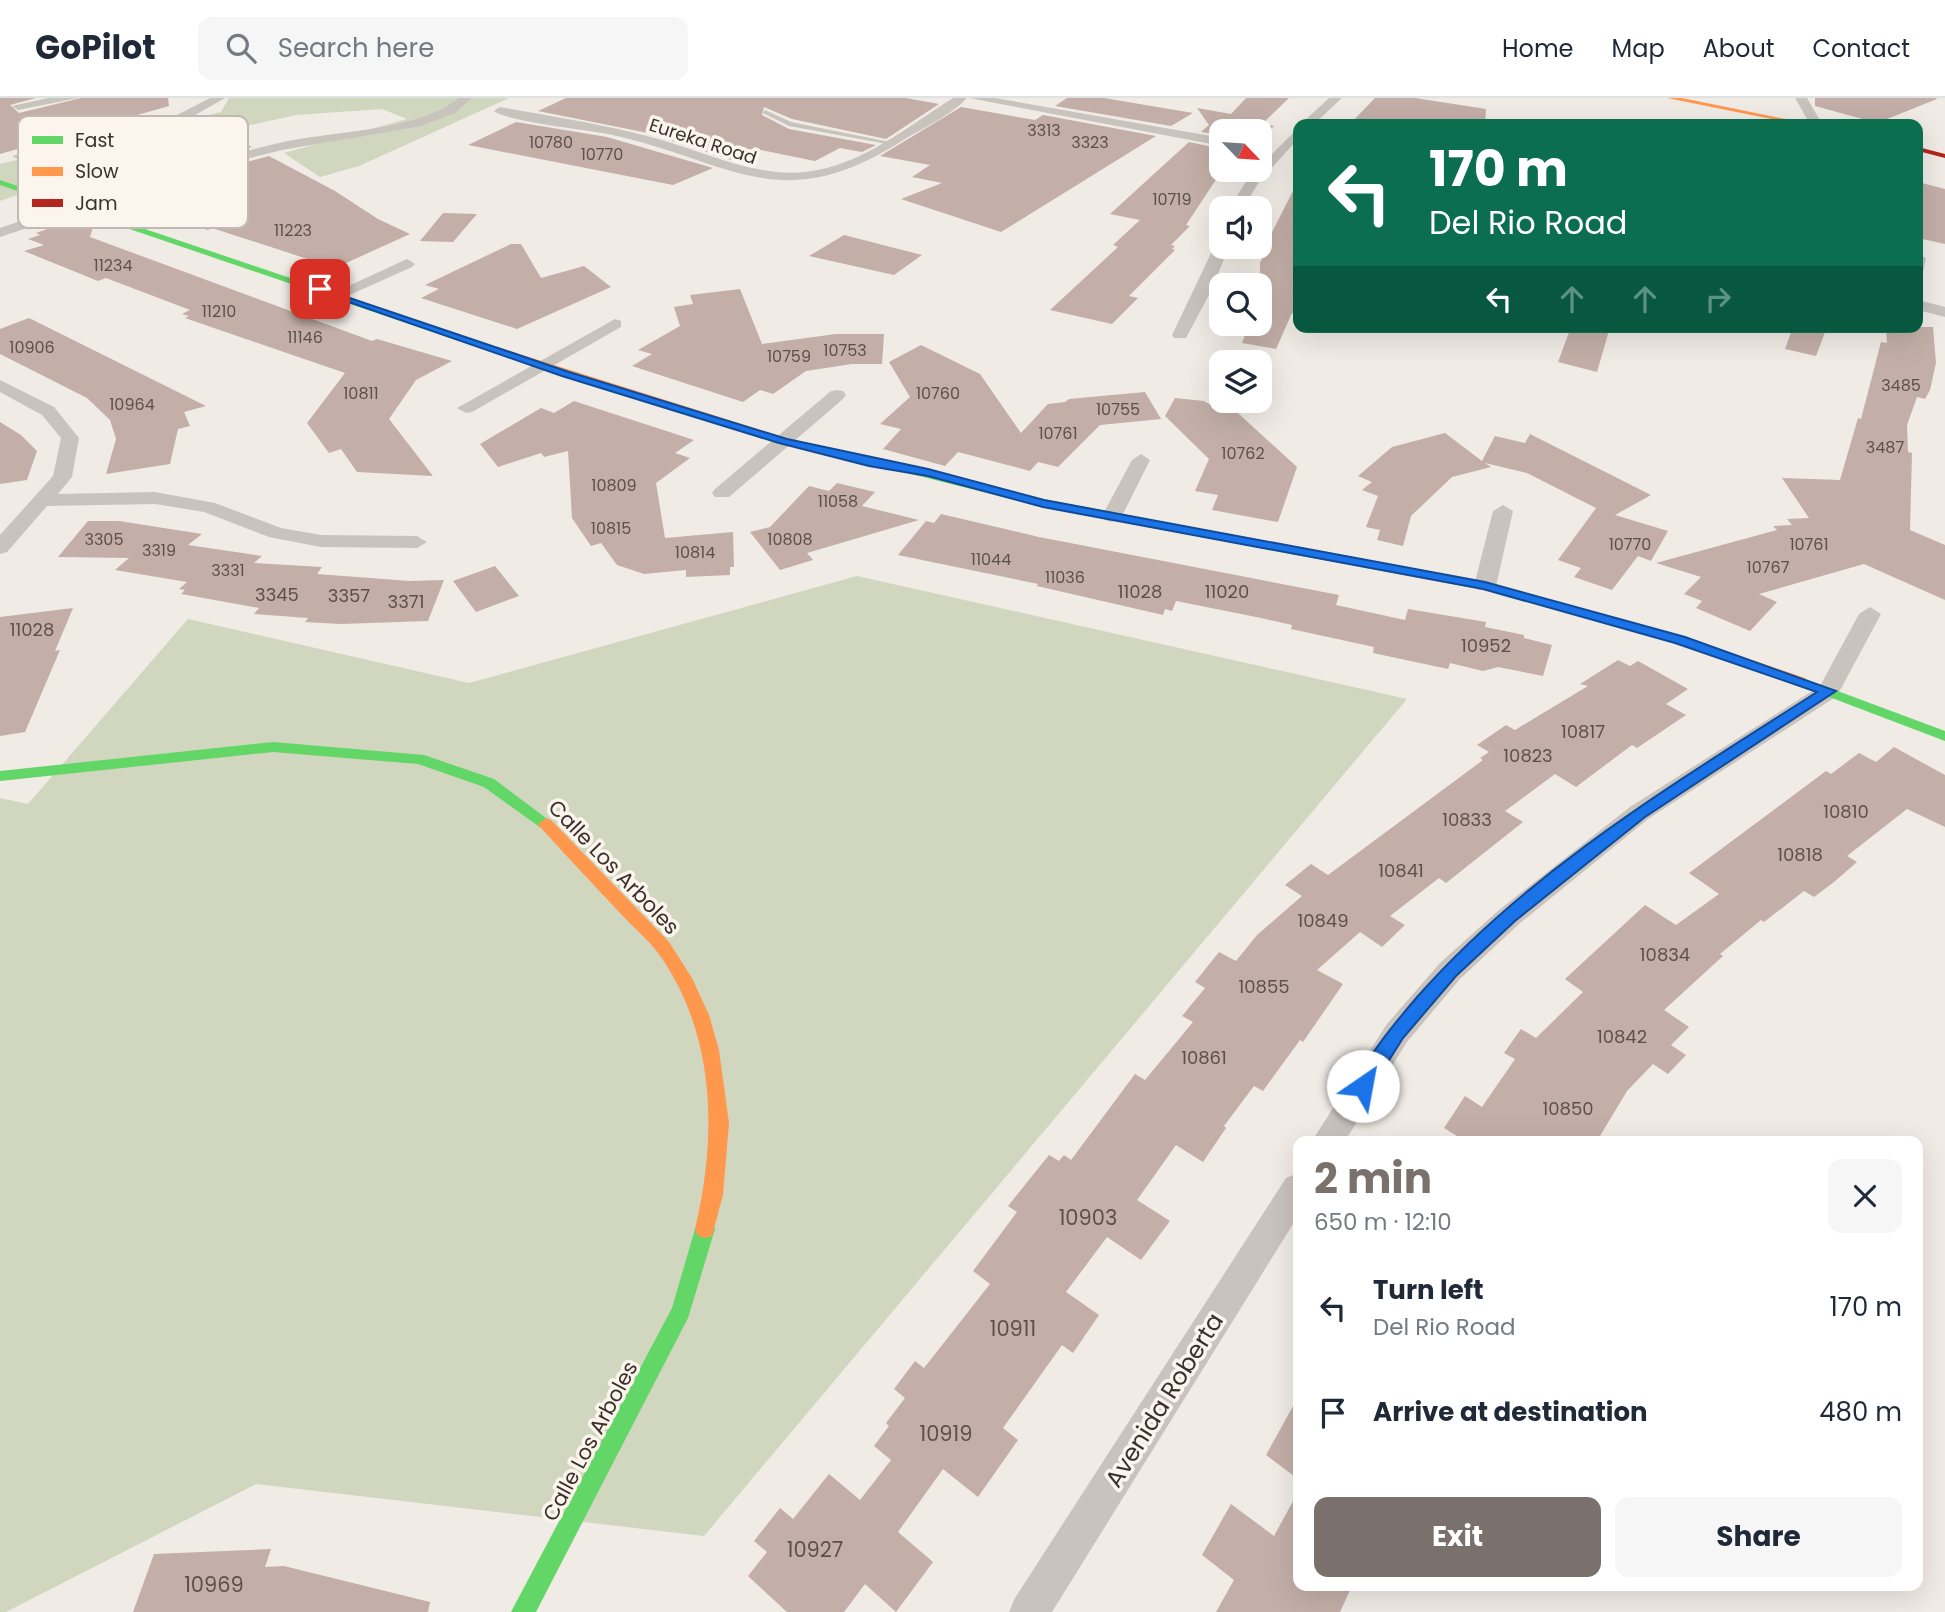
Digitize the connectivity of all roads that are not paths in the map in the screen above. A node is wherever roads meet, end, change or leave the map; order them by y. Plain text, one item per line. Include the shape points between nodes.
1 (72, 98) edge
2 (219, 98) edge
3 (466, 98) edge
4 (961, 98) edge
5 (975, 98) edge
6 (1336, 98) edge
7 (1671, 98) edge
8 (1801, 98) edge
9 (18, 106) dead end
10 (500, 111) dead end
11 (765, 112) dead end
12 (186, 116) edge
13 (1313, 119) edge
14 (1780, 119) edge
15 (1813, 119) edge
16 (1293, 137) edge
17 (1209, 140) edge
18 (887, 142) junction
19 (1923, 150) edge
20 (1272, 151) edge
21 (1277, 152) junction
22 (248, 154) edge
23 (1293, 155) edge
24 (1945, 156) edge
25 (0, 182) edge
26 (18, 188) edge
27 (1244, 196) edge
28 (18, 227) edge
29 (138, 228) edge
30 (0, 233) edge
31 (1216, 259) edge
32 (407, 264) dead end
33 (337, 295) junction
34 (1923, 306) edge
35 (1945, 312) edge
36 (615, 324) dead end
37 (1180, 335) dead end
38 (542, 366) junction
39 (0, 385) edge
40 (837, 395) dead end
41 (466, 408) dead end
42 (783, 441) junction
43 (1141, 460) dead end
44 (722, 493) dead end
45 (44, 500) junction
46 (1503, 511) dead end
47 (1112, 516) junction
48 (417, 542) dead end
49 (0, 548) edge
50 (1485, 586) junction
51 (1870, 614) dead end
52 (1829, 691) junction
53 (1945, 736) edge
54 (0, 776) edge
55 (1331, 1136) edge
56 (1293, 1196) edge
57 (523, 1612) edge
58 (1029, 1612) edge

1 - 9 street
2 - 12 street
3 - 22 street via 451,110 417,123
4 - 18 street, Eureka Road
5 - 17 street
6 - 13 street
7 - 14 main road
8 - 15 street
10 - 18 street, Eureka Road via 659,143 759,178 803,178 831,172
11 - 18 lane via 789,124
16 - 21 street
19 - 24 main road
20 - 21 street
21 - 23 street
21 - 27 street
25 - 26 main road
28 - 30 street
29 - 33 main road
31 - 37 street
32 - 33 street
33 - 38 main road
34 - 35 street
36 - 38 street
38 - 41 street
38 - 42 main road
39 - 45 street via 48,411 70,438 62,477
40 - 42 street
42 - 44 street
42 - 47 main road
43 - 47 street
45 - 48 street via 155,498 208,507 276,533 321,541
45 - 49 street
46 - 50 street
47 - 50 main road
50 - 52 main road via 1680,640
51 - 52 street
52 - 53 main road
52 - 55 street via 1639,813 1509,917 1450,971 1397,1033
54 - 57 main road, Calle Los Arboles via 273,747 419,759 489,783 540,818 667,952 695,1002 715,1076 718,1162 711,1209 681,1311
56 - 58 street, Avenida Roberta

